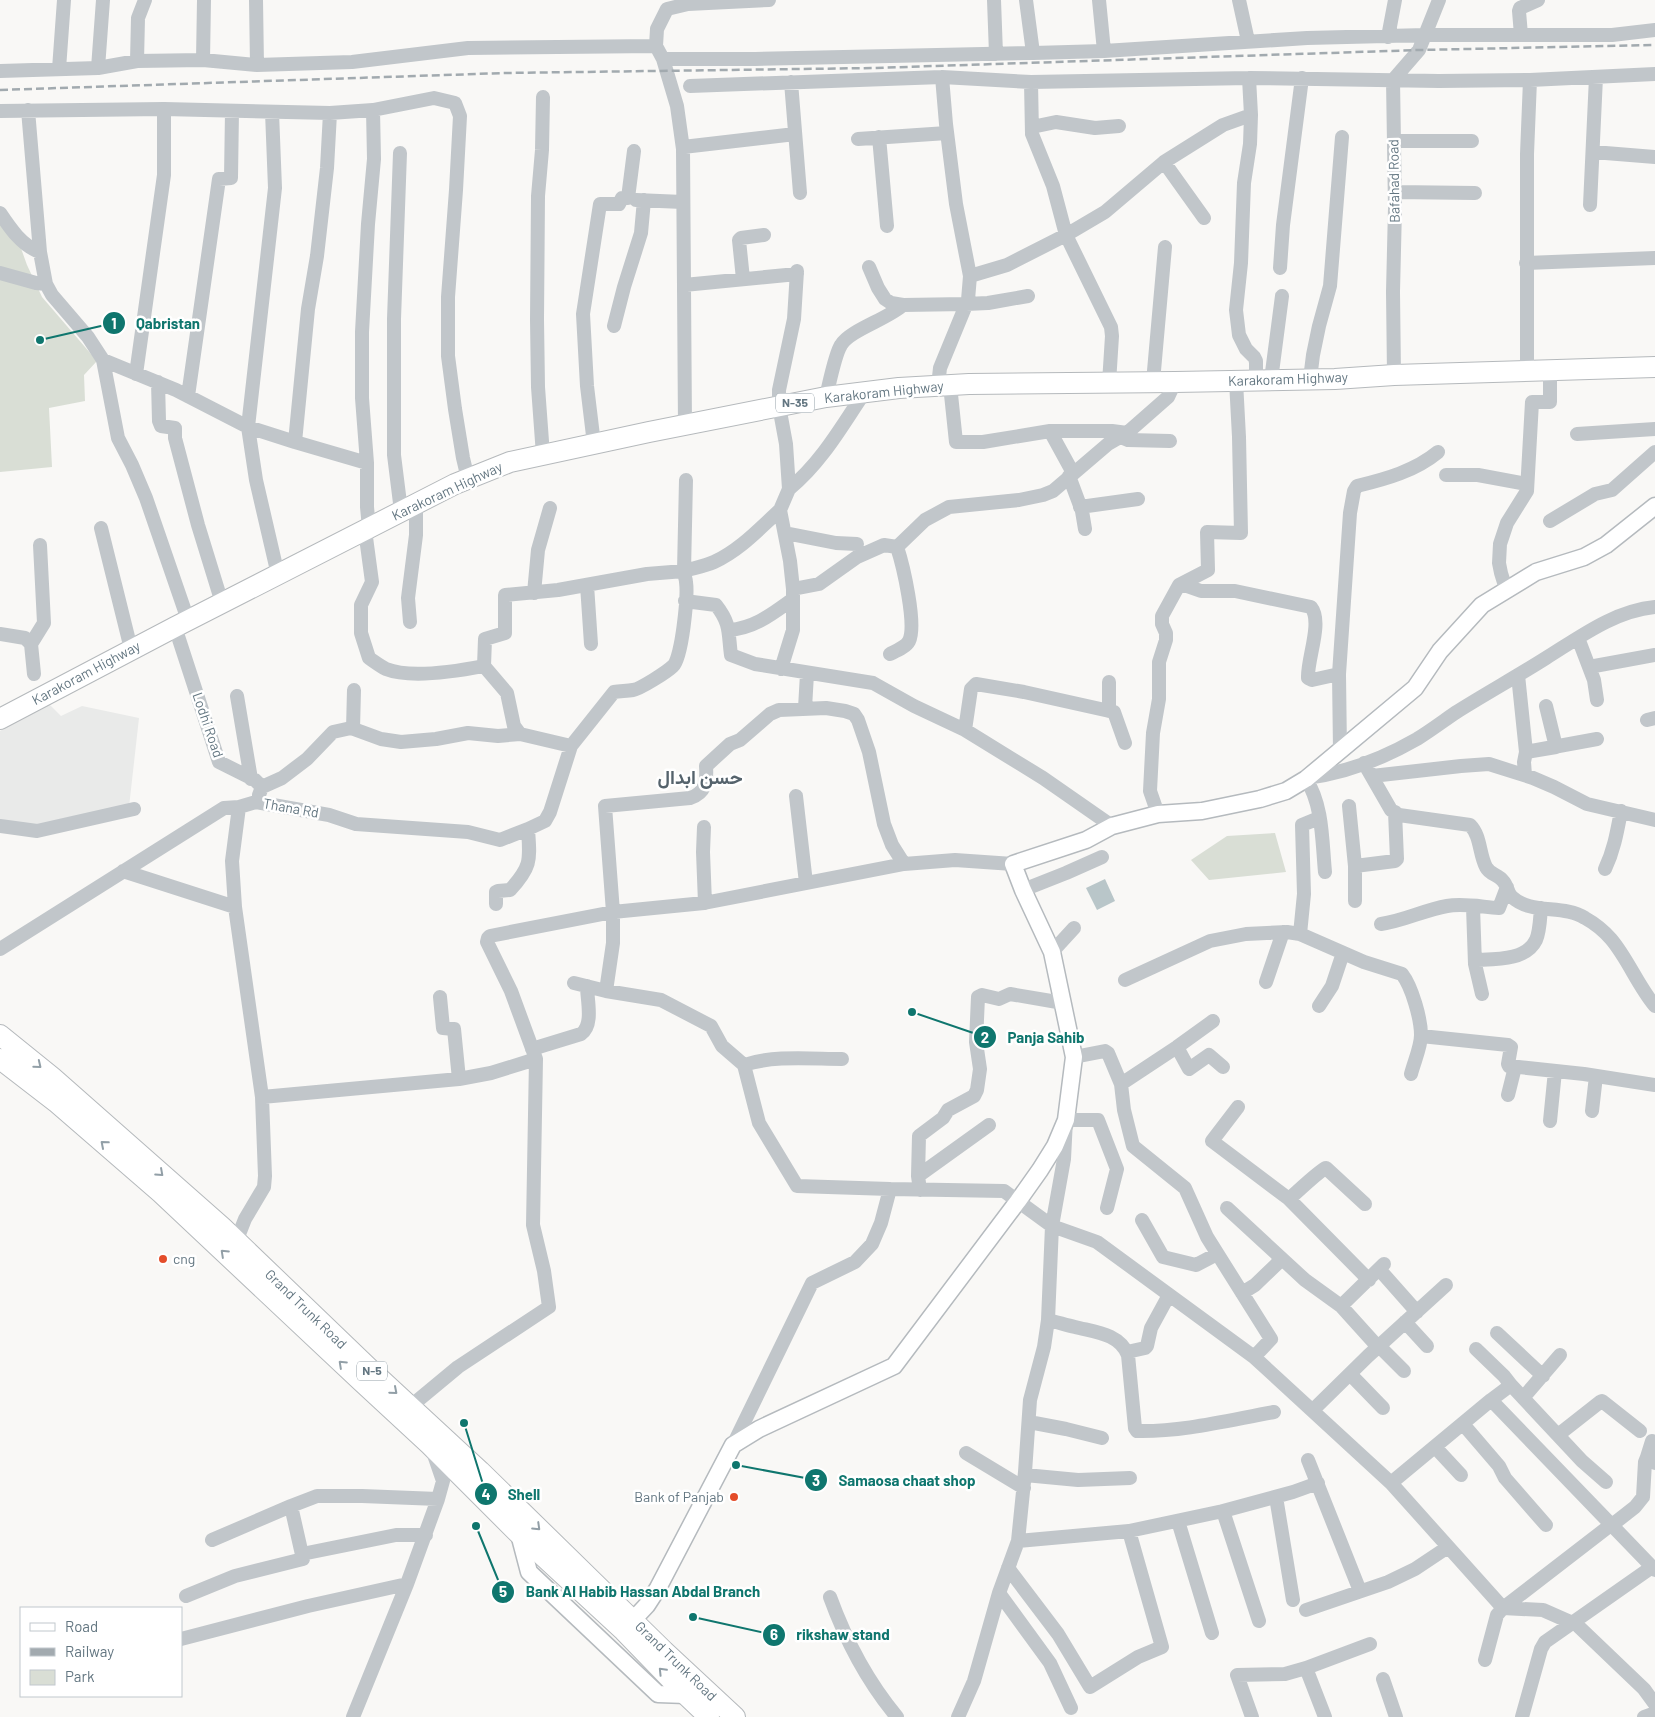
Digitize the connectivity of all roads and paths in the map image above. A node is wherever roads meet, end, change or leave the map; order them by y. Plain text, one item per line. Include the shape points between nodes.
1 (64, 0) edge
2 (103, 0) edge
3 (145, 0) edge
4 (204, 0) edge
5 (256, 0) edge
6 (769, 0) edge
7 (994, 0) edge
8 (1026, 0) edge
9 (1098, 0) edge
10 (1239, 0) edge
11 (1395, 0) edge
12 (1439, 0) edge
13 (1538, 0) edge
14 (732, 1) edge
15 (667, 4) edge
16 (1655, 30) edge
17 (1426, 35) junction
18 (1521, 35) junction
19 (1388, 36) junction
20 (1248, 41) junction
21 (1104, 51) junction
22 (659, 52) junction
23 (1033, 53) junction
24 (996, 54) junction
25 (203, 60) junction
26 (137, 61) junction
27 (257, 65) junction
28 (98, 68) junction
29 (59, 69) junction
30 (0, 71) edge
31 (1655, 74) edge
32 (942, 77) junction
33 (1596, 77) junction
34 (1249, 78) junction
35 (1302, 78) junction
36 (1393, 80) junction
37 (1530, 80) junction
38 (790, 82) junction
39 (1031, 82) junction
40 (690, 86) dead end
41 (543, 97) dead end
42 (164, 109) junction
43 (28, 110) junction
44 (373, 110) junction
45 (0, 111) edge
46 (232, 111) junction
47 (272, 112) junction
48 (330, 113) junction
49 (1251, 115) junction
50 (1119, 126) dead end
51 (1032, 127) junction
52 (947, 132) junction
53 (795, 134) junction
54 (878, 137) junction
55 (1342, 138) dead end
56 (858, 139) dead end
57 (1394, 141) junction
58 (1472, 141) dead end
59 (683, 147) junction
60 (634, 150) dead end
61 (1594, 152) junction
62 (400, 153) dead end
63 (1655, 157) edge
64 (1164, 162) junction
65 (1395, 192) junction
66 (800, 193) dead end
67 (1475, 193) dead end
68 (628, 198) junction
69 (644, 200) junction
70 (684, 202) junction
71 (1590, 205) dead end
72 (0, 213) edge
73 (1204, 218) dead end
74 (887, 226) dead end
75 (764, 235) dead end
76 (1066, 235) junction
77 (1165, 247) dead end
78 (40, 252) junction
79 (1655, 258) edge
80 (1526, 263) junction
81 (869, 266) dead end
82 (1280, 268) dead end
83 (0, 273) edge
84 (970, 276) junction
85 (743, 279) junction
86 (46, 284) junction
87 (684, 285) junction
88 (1028, 296) dead end
89 (1282, 296) dead end
90 (966, 304) junction
91 (903, 305) junction
92 (614, 326) dead end
93 (103, 360) junction
94 (1655, 367) edge
95 (1550, 369) junction
96 (1527, 370) junction
97 (136, 374) junction
98 (1394, 374) junction
99 (1310, 379) junction
100 (1263, 380) junction
101 (1236, 381) junction
102 (158, 382) junction
103 (1153, 382) junction
104 (1175, 382) junction
105 (1109, 383) junction
106 (944, 386) junction
107 (864, 393) junction
108 (188, 396) junction
109 (826, 397) junction
110 (779, 406) junction
111 (685, 426) junction
112 (248, 427) junction
113 (1655, 429) edge
114 (1050, 431) junction
115 (1577, 434) dead end
116 (1124, 435) junction
117 (1170, 441) dead end
118 (295, 442) junction
119 (594, 444) junction
120 (1438, 452) dead end
121 (1655, 452) edge
122 (543, 455) junction
123 (367, 463) junction
124 (1071, 475) junction
125 (1446, 475) dead end
126 (468, 479) junction
127 (686, 480) dead end
128 (1527, 484) junction
129 (789, 488) junction
130 (1138, 499) dead end
131 (1655, 506) edge
132 (1080, 507) junction
133 (408, 508) junction
134 (550, 508) dead end
135 (780, 510) junction
136 (1550, 521) dead end
137 (101, 528) dead end
138 (367, 529) junction
139 (1085, 529) dead end
140 (785, 533) junction
141 (857, 544) dead end
142 (40, 545) dead end
143 (897, 547) junction
144 (684, 571) junction
145 (278, 575) junction
146 (1181, 584) junction
147 (587, 585) junction
148 (1506, 589) junction
149 (534, 593) junction
150 (793, 594) junction
151 (686, 602) junction
152 (222, 603) junction
153 (1655, 607) edge
154 (410, 622) dead end
155 (181, 623) junction
156 (729, 630) junction
157 (0, 634) edge
158 (1578, 638) junction
159 (31, 644) junction
160 (591, 644) dead end
161 (131, 649) junction
162 (890, 654) dead end
163 (1654, 658) edge
164 (484, 666) junction
165 (1589, 667) junction
166 (781, 669) junction
167 (34, 674) dead end
168 (806, 674) junction
169 (1339, 674) junction
170 (1518, 675) junction
171 (1109, 682) dead end
172 (354, 690) dead end
173 (237, 696) dead end
174 (1597, 700) dead end
175 (1546, 706) dead end
176 (805, 708) junction
177 (1109, 711) junction
178 (0, 718) edge
179 (353, 729) junction
180 (965, 730) junction
181 (520, 734) junction
182 (1597, 739) dead end
183 (1125, 743) dead end
184 (571, 746) junction
185 (1556, 747) junction
186 (1340, 751) junction
187 (1526, 752) junction
188 (1364, 763) junction
189 (1525, 775) junction
190 (1372, 776) junction
191 (1306, 778) junction
192 (257, 783) junction
193 (796, 796) dead end
194 (256, 802) junction
195 (1349, 806) dead end
196 (240, 807) junction
197 (134, 809) dead end
198 (1621, 811) junction
199 (1395, 812) junction
200 (1158, 814) junction
201 (1319, 818) junction
202 (1655, 820) edge
203 (0, 826) edge
204 (1112, 826) junction
205 (704, 827) dead end
206 (528, 829) junction
207 (1102, 857) dead end
208 (904, 864) junction
209 (1013, 864) junction
210 (1355, 866) junction
211 (1605, 869) dead end
212 (123, 870) junction
213 (1325, 872) dead end
214 (806, 883) junction
215 (1507, 886) junction
216 (1023, 890) junction
217 (1355, 900) dead end
218 (705, 903) junction
219 (496, 904) dead end
220 (236, 907) junction
221 (1473, 907) junction
222 (1541, 908) junction
223 (613, 912) junction
224 (1382, 924) dead end
225 (1074, 928) dead end
226 (1283, 932) junction
227 (1300, 934) junction
228 (0, 949) edge
229 (1052, 952) junction
230 (1344, 953) junction
231 (1475, 960) junction
232 (1124, 980) dead end
233 (1266, 982) dead end
234 (606, 990) junction
235 (1482, 994) dead end
236 (440, 998) dead end
237 (1063, 1003) junction
238 (1319, 1006) dead end
239 (1655, 1006) edge
240 (1213, 1021) dead end
241 (0, 1035) edge
242 (1421, 1036) junction
243 (1177, 1048) junction
244 (534, 1054) junction
245 (1074, 1056) junction
246 (0, 1059) edge
247 (842, 1059) dead end
248 (744, 1065) junction
249 (1223, 1067) dead end
250 (1515, 1067) junction
251 (1555, 1071) junction
252 (1412, 1074) dead end
253 (1596, 1076) junction
254 (459, 1079) junction
255 (1121, 1084) junction
256 (1655, 1085) edge
257 (1508, 1095) dead end
258 (262, 1097) junction
259 (1238, 1107) dead end
260 (1592, 1111) dead end
261 (1066, 1120) junction
262 (1550, 1121) dead end
263 (989, 1125) dead end
264 (919, 1183) junction
265 (890, 1189) junction
266 (1289, 1199) junction
267 (1018, 1201) junction
268 (1365, 1204) dead end
269 (1107, 1208) dead end
270 (1227, 1208) dead end
271 (245, 1219) junction
272 (1142, 1220) dead end
273 (1052, 1226) junction
274 (222, 1227) junction
275 (236, 1242) junction
276 (1217, 1254) junction
277 (1282, 1259) junction
278 (1369, 1280) junction
279 (1446, 1285) dead end
280 (1242, 1293) junction
281 (1169, 1295) junction
282 (1342, 1306) junction
283 (1416, 1312) junction
284 (1048, 1320) junction
285 (1405, 1322) junction
286 (1497, 1333) dead end
287 (1427, 1346) dead end
288 (1379, 1347) junction
289 (1476, 1349) dead end
290 (1127, 1352) junction
291 (1560, 1355) dead end
292 (1254, 1357) junction
293 (1404, 1371) dead end
294 (1350, 1374) junction
295 (1543, 1376) junction
296 (1511, 1385) junction
297 (1523, 1398) junction
298 (1491, 1400) junction
299 (411, 1406) junction
300 (1383, 1408) dead end
301 (1314, 1410) junction
302 (1274, 1412) dead end
303 (1029, 1422) junction
304 (1463, 1424) junction
305 (1640, 1431) dead end
306 (1558, 1435) junction
307 (1102, 1438) dead end
308 (1652, 1441) dead end
309 (430, 1444) junction
310 (733, 1445) junction
311 (1435, 1447) junction
312 (966, 1453) dead end
313 (1308, 1460) dead end
314 (1651, 1460) edge
315 (1462, 1475) dead end
316 (1130, 1478) dead end
317 (467, 1480) junction
318 (443, 1481) junction
319 (1024, 1482) junction
320 (1606, 1482) dead end
321 (1318, 1483) junction
322 (1391, 1483) junction
323 (1276, 1497) junction
324 (438, 1499) junction
325 (291, 1506) junction
326 (1223, 1511) junction
327 (1178, 1521) junction
328 (1546, 1525) dead end
329 (1612, 1525) junction
330 (1129, 1531) junction
331 (426, 1535) junction
332 (212, 1540) dead end
333 (1018, 1541) junction
334 (1448, 1547) junction
335 (302, 1554) junction
336 (1008, 1568) junction
337 (1654, 1568) edge
338 (407, 1584) junction
339 (1360, 1591) junction
340 (999, 1593) junction
341 (186, 1596) dead end
342 (830, 1597) dead end
343 (1293, 1600) dead end
344 (1503, 1608) junction
345 (1306, 1610) dead end
346 (633, 1620) junction
347 (1259, 1621) dead end
348 (1572, 1623) junction
349 (1212, 1633) dead end
350 (182, 1640) edge
351 (1370, 1644) dead end
352 (1485, 1660) dead end
353 (1306, 1668) junction
354 (1383, 1679) dead end
355 (1655, 1704) edge
356 (1071, 1708) dead end
357 (1655, 1713) edge
358 (353, 1717) edge
359 (709, 1717) edge
360 (735, 1717) edge
361 (897, 1717) edge
362 (958, 1717) edge
363 (1252, 1717) edge
364 (1325, 1717) edge
365 (1396, 1717) edge
366 (1522, 1717) edge
367 (1644, 1717) edge

1 - 29 street
2 - 28 street
3 - 26 street via 138,18
4 - 25 street
5 - 27 street
6 - 14 street
7 - 24 street
8 - 23 street
9 - 21 street
10 - 20 street
11 - 19 street
12 - 17 street
13 - 18 street via 1520,8
14 - 15 street
15 - 22 street via 657,29
16 - 18 street via 1612,35
17 - 18 street
17 - 19 street
17 - 36 street via 1419,50
19 - 20 street
20 - 21 street
21 - 23 street
22 - 24 street via 755,59
22 - 27 street via 468,48 352,62
22 - 59 street via 677,106
23 - 24 street
25 - 26 street
25 - 27 street
26 - 28 street
28 - 29 street
29 - 30 street
31 - 33 street
32 - 38 street
32 - 39 street
32 - 52 street
33 - 37 street
33 - 61 street
34 - 35 street
34 - 39 street
34 - 49 street
35 - 36 street
35 - 82 street
36 - 37 street
36 - 57 street, Bafahad Road
37 - 80 street
38 - 40 street
38 - 53 street
39 - 51 street
41 - 122 street via 537,320
42 - 43 street
42 - 46 street
42 - 97 street via 164,175
43 - 45 street
43 - 78 street
44 - 48 street
44 - 123 street via 374,159 362,332 362,398
44 - 126 street via 434,98 455,103 460,116 448,297 448,346
46 - 47 street
46 - 108 street via 231,178 219,179
47 - 48 street
47 - 112 street via 275,188
48 - 118 street via 327,168 308,309
49 - 64 street via 1223,125
49 - 100 street via 1236,310 1239,335 1254,357
50 - 51 street via 1095,128 1056,122
51 - 76 street
52 - 54 street
52 - 84 street
53 - 59 street
53 - 66 street
54 - 56 street
54 - 74 street
55 - 99 street via 1330,286
57 - 58 street
57 - 65 street, Bafahad Road
59 - 70 street
60 - 68 street
61 - 63 street
61 - 71 street
62 - 133 street via 394,319 394,455
64 - 73 street
64 - 76 street via 1105,212
65 - 67 street
65 - 98 street, Bafahad Road
68 - 69 street
68 - 119 street via 622,198 619,204 600,204 583,314
69 - 70 street
69 - 92 street via 642,233
70 - 87 street
72 - 78 street via 30,249
75 - 85 street via 739,240
76 - 84 street via 1007,265
76 - 105 street via 1111,327
77 - 103 street
78 - 86 street
79 - 80 street
80 - 96 street
81 - 91 street via 885,299
83 - 86 street
84 - 90 street
85 - 87 street
85 - 110 street via 797,272 794,319 779,390
86 - 93 street
87 - 111 street
88 - 90 street
89 - 100 street
90 - 91 street
90 - 106 street via 940,368
91 - 109 street via 896,312 847,337 840,346
93 - 97 street
93 - 155 street, Lodhi Road via 118,438 146,498
94 - 95 highway, Karakoram Highway / N-35
95 - 96 highway, Karakoram Highway / N-35
95 - 128 street via 1550,402 1532,402
96 - 98 highway, Karakoram Highway / N-35
97 - 102 street
98 - 99 highway, Karakoram Highway / N-35
99 - 100 highway, Karakoram Highway / N-35
100 - 101 highway, Karakoram Highway / N-35
101 - 104 highway, Karakoram Highway / N-35
101 - 146 street via 1242,533 1208,532 1208,570
102 - 108 street
102 - 152 street via 159,421 161,426 175,428 198,525
103 - 104 highway, Karakoram Highway / N-35
103 - 105 highway, Karakoram Highway / N-35
104 - 116 street via 1168,397
105 - 106 highway, Karakoram Highway / N-35
106 - 107 highway, Karakoram Highway / N-35
106 - 114 street via 956,442 982,442
107 - 109 highway, Karakoram Highway / N-35
107 - 129 street via 803,478
108 - 112 street
109 - 110 highway, Karakoram Highway / N-35
110 - 111 highway, Karakoram Highway / N-35
110 - 129 street
111 - 119 highway, Karakoram Highway / N-35
112 - 118 street
112 - 145 street via 256,480
113 - 115 street
114 - 116 street via 1112,431
114 - 124 street
116 - 117 street via 1128,440
116 - 124 street
118 - 123 street
119 - 122 highway, Karakoram Highway / N-35
120 - 169 street via 1396,475 1357,486 1354,491
121 - 136 street via 1612,490 1595,494
122 - 126 highway, Karakoram Highway / N-35 via 510,462
123 - 138 street
124 - 132 street
124 - 143 street via 1053,491 1031,498 949,507 925,520
125 - 128 street via 1478,475
126 - 133 highway, Karakoram Highway / N-35
127 - 144 street
128 - 148 street via 1527,491 1507,523 1500,544 1499,563
129 - 135 street
130 - 132 street
131 - 148 main road via 1606,545 1584,557 1536,572
132 - 139 street
133 - 138 highway, Karakoram Highway / N-35
133 - 154 street via 416,535 408,598
134 - 149 street via 538,550
135 - 140 street
135 - 144 street via 734,551 714,562
137 - 161 street
138 - 145 highway, Karakoram Highway / N-35
138 - 164 street via 372,582 361,605 361,633 369,658 387,669 417,673
140 - 141 street
140 - 150 street
142 - 159 street via 44,624
143 - 150 street via 884,545 857,557 819,584
143 - 162 street via 904,570 912,632 908,643
144 - 147 street
144 - 151 street
145 - 152 highway, Karakoram Highway / N-35
146 - 169 street via 1201,591 1235,591 1311,607 1315,625 1308,678
146 - 200 street via 1162,616 1166,640 1159,662 1160,699 1153,733 1150,791
147 - 149 street
147 - 160 street
148 - 186 main road via 1482,605 1459,628 1415,688
149 - 164 street via 505,596 505,633 485,640
150 - 156 street via 770,616 744,629
150 - 166 street via 793,630
151 - 156 street via 716,605
151 - 184 street via 682,638 674,666 634,690 614,692
152 - 155 highway, Karakoram Highway / N-35
153 - 158 street via 1623,614
155 - 161 highway, Karakoram Highway / N-35
155 - 192 street, Lodhi Road via 219,762
156 - 166 street via 731,655
157 - 159 street via 25,638
158 - 165 street
158 - 170 street
159 - 167 street
161 - 178 highway, Karakoram Highway / N-35
163 - 165 street
164 - 181 street via 507,693 514,726
165 - 174 street
166 - 168 street
168 - 176 street
168 - 180 street via 873,683
169 - 186 street
170 - 187 street
170 - 188 street via 1418,739
171 - 177 street
172 - 179 street
173 - 192 street
175 - 185 street
176 - 208 street via 845,711 854,714 858,720 869,752 884,824
176 - 223 street via 770,714 740,740 730,744 706,766 707,780 696,796 605,806
177 - 180 street via 976,684 971,690
177 - 183 street via 1116,715
179 - 181 street via 401,742 468,734
179 - 192 street via 333,732 307,760 282,778
180 - 204 street
181 - 184 street
182 - 185 street
184 - 206 street, Thana Rd via 550,812 544,821
185 - 187 street
186 - 191 main road
187 - 189 street
188 - 190 street
188 - 191 street
189 - 190 street via 1488,764
189 - 198 street via 1587,804
190 - 199 street
191 - 200 main road via 1286,791 1260,799 1202,811
191 - 201 street
192 - 194 street
193 - 214 street
194 - 196 street, Thana Rd
194 - 206 street, Thana Rd via 329,815 356,824 468,832 500,840
195 - 210 street
196 - 212 street, Thana Rd via 224,808
196 - 220 street via 232,861
197 - 203 street via 37,831
198 - 202 street
198 - 211 street via 1612,855
199 - 210 street via 1397,859
199 - 215 street via 1470,825 1489,873
200 - 204 main road
201 - 213 street
201 - 227 street via 1302,824 1304,894
204 - 209 main road via 1086,840
205 - 218 street
206 - 219 street via 530,859 510,890 496,892
207 - 216 street
208 - 209 street via 955,860
208 - 214 street
209 - 216 main road
210 - 217 street
212 - 220 street
212 - 228 street, Thana Rd
214 - 218 street
215 - 221 street via 1499,908
215 - 222 street via 1511,897 1523,905
216 - 229 main road
218 - 223 street
220 - 258 street
221 - 224 street via 1444,907
221 - 231 street
222 - 231 street via 1537,938 1522,954
222 - 239 street via 1584,917 1603,931
223 - 234 street via 613,943
223 - 244 street via 488,938
225 - 229 street
226 - 227 street
226 - 232 street via 1246,934 1210,941
226 - 233 street
227 - 230 street
229 - 237 main road
230 - 238 street via 1332,986
230 - 242 street via 1402,974 1416,1006
231 - 235 street
234 - 244 street via 580,984 587,1030
234 - 248 street via 661,1000 711,1026 722,1046
236 - 254 street via 443,1028 454,1029
237 - 245 main road
237 - 264 street via 1010,994 999,999 978,997 976,1042 980,1068 977,1090 974,1096 948,1110 943,1118 919,1136
240 - 243 street
241 -> 274 highway, Grand Trunk Road / N-5
242 - 250 street via 1508,1045 1511,1047 1508,1064
242 - 252 street
243 - 249 street via 1189,1069 1209,1055
243 - 255 street
244 - 254 street via 491,1073
244 - 299 street via 532,1225 549,1307 458,1367
245 - 255 street via 1105,1051
245 - 261 main road
309 -> 246 highway, Grand Trunk Road / N-5 via 161,1193 56,1102
247 - 248 street via 754,1061
248 - 265 street via 759,1123 797,1186
250 - 251 street
250 - 257 street
251 - 253 street
251 - 262 street
253 - 256 street
253 - 260 street
254 - 258 street
255 - 276 street via 1133,1146 1185,1188
258 - 271 street via 265,1182
259 - 266 street via 1212,1141
261 - 267 main road via 1050,1154
261 - 269 street via 1098,1120 1117,1169
261 - 273 street via 1064,1159
263 - 264 street
264 - 265 street
264 - 267 street via 1004,1191
265 - 310 street via 872,1244 855,1262 812,1284
266 - 268 street via 1326,1168
266 - 278 street
267 - 273 street
267 - 310 main road via 894,1366 759,1429
270 - 277 street
271 - 274 street
271 - 275 street
272 - 276 street via 1163,1257 1196,1266
273 - 281 street via 1096,1242
273 - 284 street
274 - 275 highway, Grand Trunk Road / N-5
275 -> 299 highway, Grand Trunk Road / N-5
276 - 280 street
277 - 280 street
277 - 282 street
278 - 282 street
278 - 283 street via 1381,1266
279 - 283 street
280 - 292 street via 1271,1339
281 - 290 street via 1151,1328 1147,1346
281 - 292 street
282 - 288 street
283 - 285 street
284 - 290 street via 1100,1332 1115,1339
284 - 303 street via 1030,1400
285 - 287 street
285 - 288 street
286 - 295 street
288 - 293 street
288 - 294 street
289 - 296 street
290 - 302 street via 1135,1428 1138,1431 1203,1425
291 - 295 street
292 - 301 street
294 - 300 street
294 - 301 street
295 - 297 street
296 - 297 street
296 - 298 street
297 - 306 street
298 - 304 street
298 - 329 street
299 -> 346 highway, Grand Trunk Road / N-5
301 - 322 street
303 - 307 street
303 - 319 street
304 - 311 street
304 - 328 street
305 - 306 street via 1602,1401
306 - 320 street
308 - 314 street
309 - 317 highway, Grand Trunk Road / N-5
309 - 318 street
310 - 346 main road via 658,1588
311 - 315 street
311 - 322 street
312 - 319 street
313 - 321 street
314 - 329 street via 1645,1462 1643,1497
316 - 319 street
317 - 318 street
317 - 359 highway, Grand Trunk Road / N-5
318 - 324 street
319 - 333 street
321 - 323 street
321 - 339 street
322 - 334 street
323 - 326 street
323 - 343 street
324 - 325 street via 317,1496
324 - 331 street
325 - 332 street
325 - 335 street
326 - 327 street
326 - 347 street
327 - 330 street
327 - 349 street
329 - 337 street
329 - 344 street
330 - 333 street
330 - 336 street via 1162,1647 1138,1657 1090,1687 1058,1634
331 - 335 street via 396,1535
331 - 338 street
333 - 336 street
334 - 339 street via 1415,1569
334 - 344 street
335 - 341 street via 301,1560 235,1576
336 - 340 street
337 - 348 street
338 - 350 street
338 - 358 street
339 - 345 street
340 - 356 street via 1050,1663
340 - 362 street via 974,1681
342 - 361 street via 841,1628 868,1678
344 - 348 street via 1543,1610
344 - 352 street via 1497,1615
346 - 360 highway, Grand Trunk Road / N-5
348 - 355 street via 1619,1664
348 - 366 street via 1545,1642 1541,1649
351 - 353 street
353 - 363 street via 1285,1674 1237,1675
353 - 364 street
354 - 365 street
357 - 367 street

